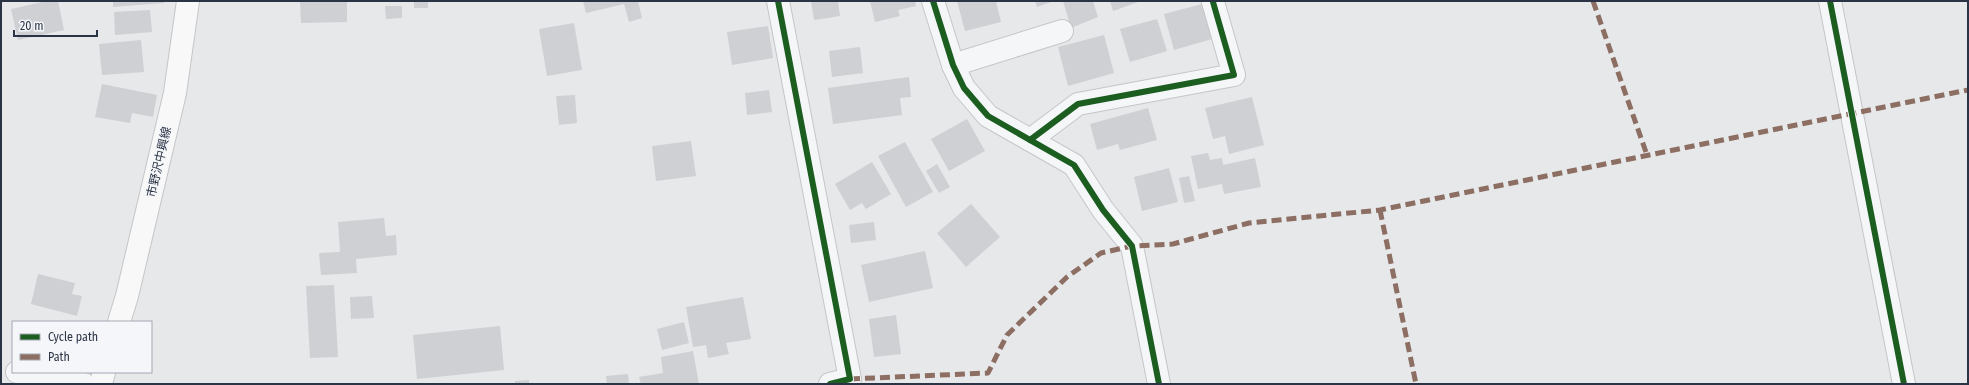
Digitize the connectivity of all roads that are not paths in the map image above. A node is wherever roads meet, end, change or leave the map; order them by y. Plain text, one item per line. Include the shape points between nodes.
1 (188, 1) edge
2 (778, 1) edge
3 (933, 1) edge
4 (1830, 1) edge
5 (1213, 2) dead end
6 (1062, 31) dead end
7 (953, 65) junction
8 (1030, 140) junction
9 (119, 321) edge
10 (1, 369) edge
11 (12, 371) edge
12 (23, 373) edge
13 (104, 373) edge
14 (84, 384) edge
15 (101, 384) edge
16 (830, 384) edge
17 (1159, 384) edge
18 (1904, 384) edge

1 - 9 main road, 市野沢中興線 via 175,93
2 - 16 street via 850,378
3 - 7 street
4 - 18 street
5 - 8 street via 1234,75 1078,104
6 - 7 street
7 - 8 street via 964,88 988,116
8 - 17 street via 1074,165 1103,210 1132,246
10 - 11 street
12 - 14 street
13 - 15 main road

